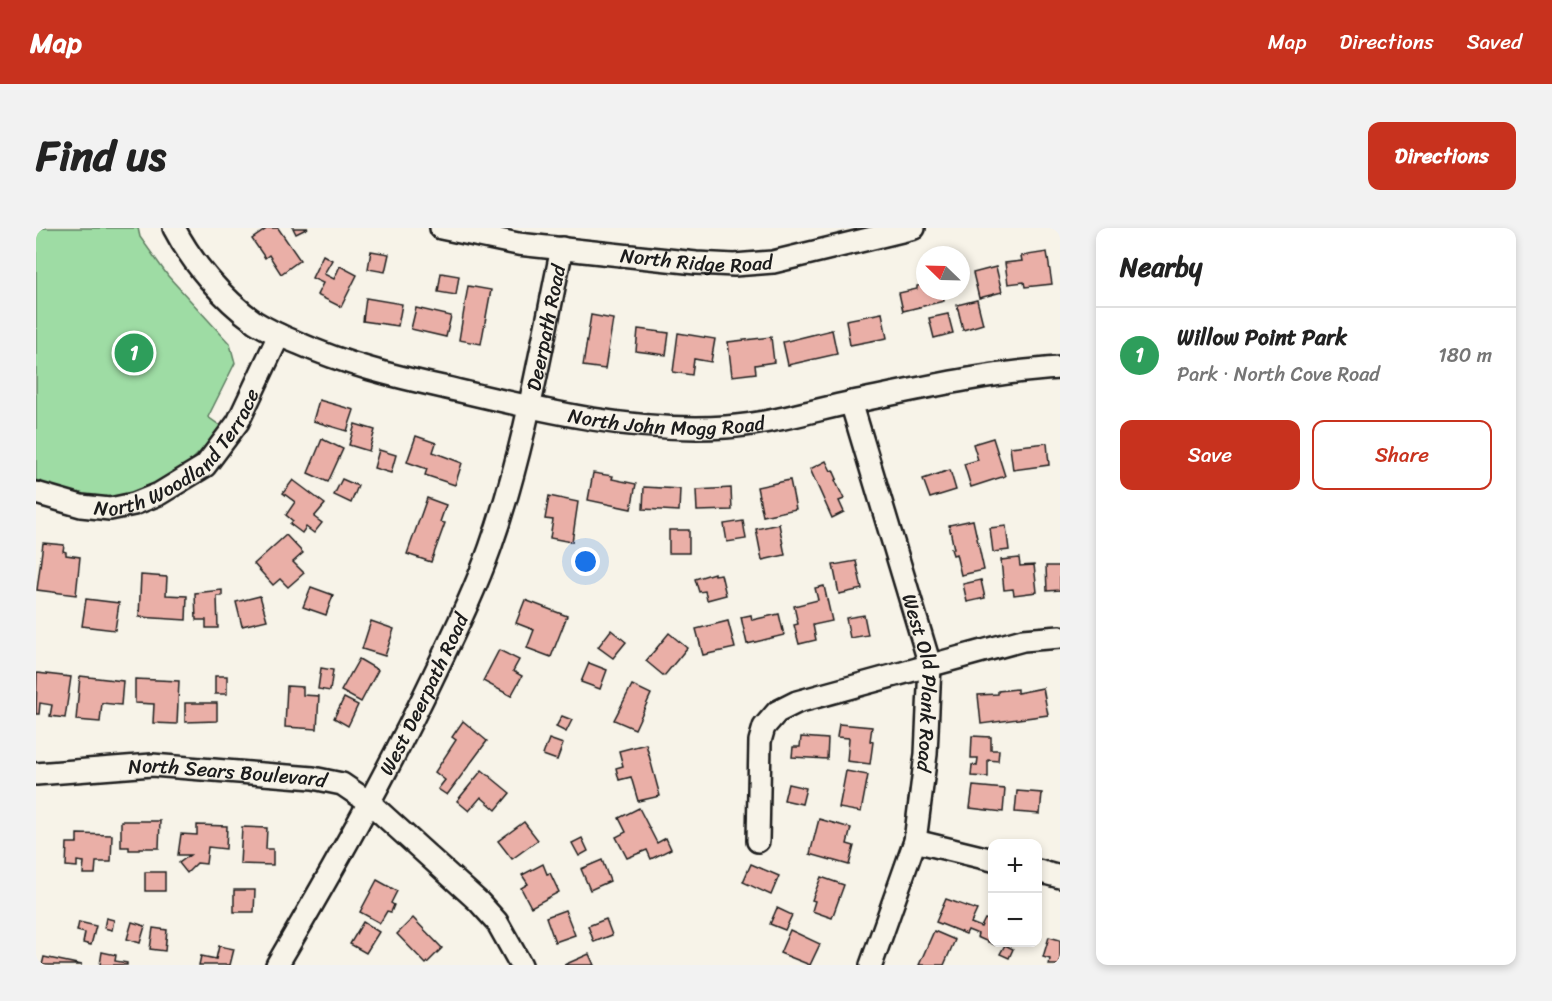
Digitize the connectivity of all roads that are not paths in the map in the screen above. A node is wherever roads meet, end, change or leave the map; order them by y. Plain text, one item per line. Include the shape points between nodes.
1 (174, 228) edge
2 (441, 228) edge
3 (914, 228) edge
4 (562, 248) junction
5 (279, 335) junction
6 (1060, 368) edge
7 (851, 402) junction
8 (528, 408) junction
9 (36, 493) edge
10 (1060, 637) edge
11 (930, 665) junction
12 (36, 774) edge
13 (370, 803) junction
14 (758, 841) dead end
15 (915, 841) junction
16 (988, 859) edge
17 (1042, 872) edge
18 (1060, 877) edge
19 (277, 965) edge
20 (521, 965) edge
21 (871, 965) edge

1 - 5 street, North John Mogg Road via 192,257 232,302 255,322
2 - 4 street, North Ridge Road
3 - 4 street, North Ridge Road via 773,262 734,266
4 - 8 street, Deerpath Road
5 - 8 street, North John Mogg Road via 333,359
5 - 9 street, North Woodland Terrace via 238,422 205,466 159,494 110,509 81,506
6 - 7 street, North John Mogg Road via 996,374
7 - 8 street, North John Mogg Road via 729,427 682,429 641,427
7 - 11 street, West Old Plank Road
8 - 13 street, West Deerpath Road via 490,549 468,603
10 - 11 street via 1023,640
11 - 14 street via 797,702 777,712 764,727 760,741
11 - 15 street, West Old Plank Road via 926,754
12 - 13 street, North Sears Boulevard via 152,765 313,778 342,784
13 - 19 street, West Deerpath Road
13 - 20 street, North Sears Boulevard via 479,902 497,922
15 - 16 street
15 - 21 street, West Old Plank Road
17 - 18 street

